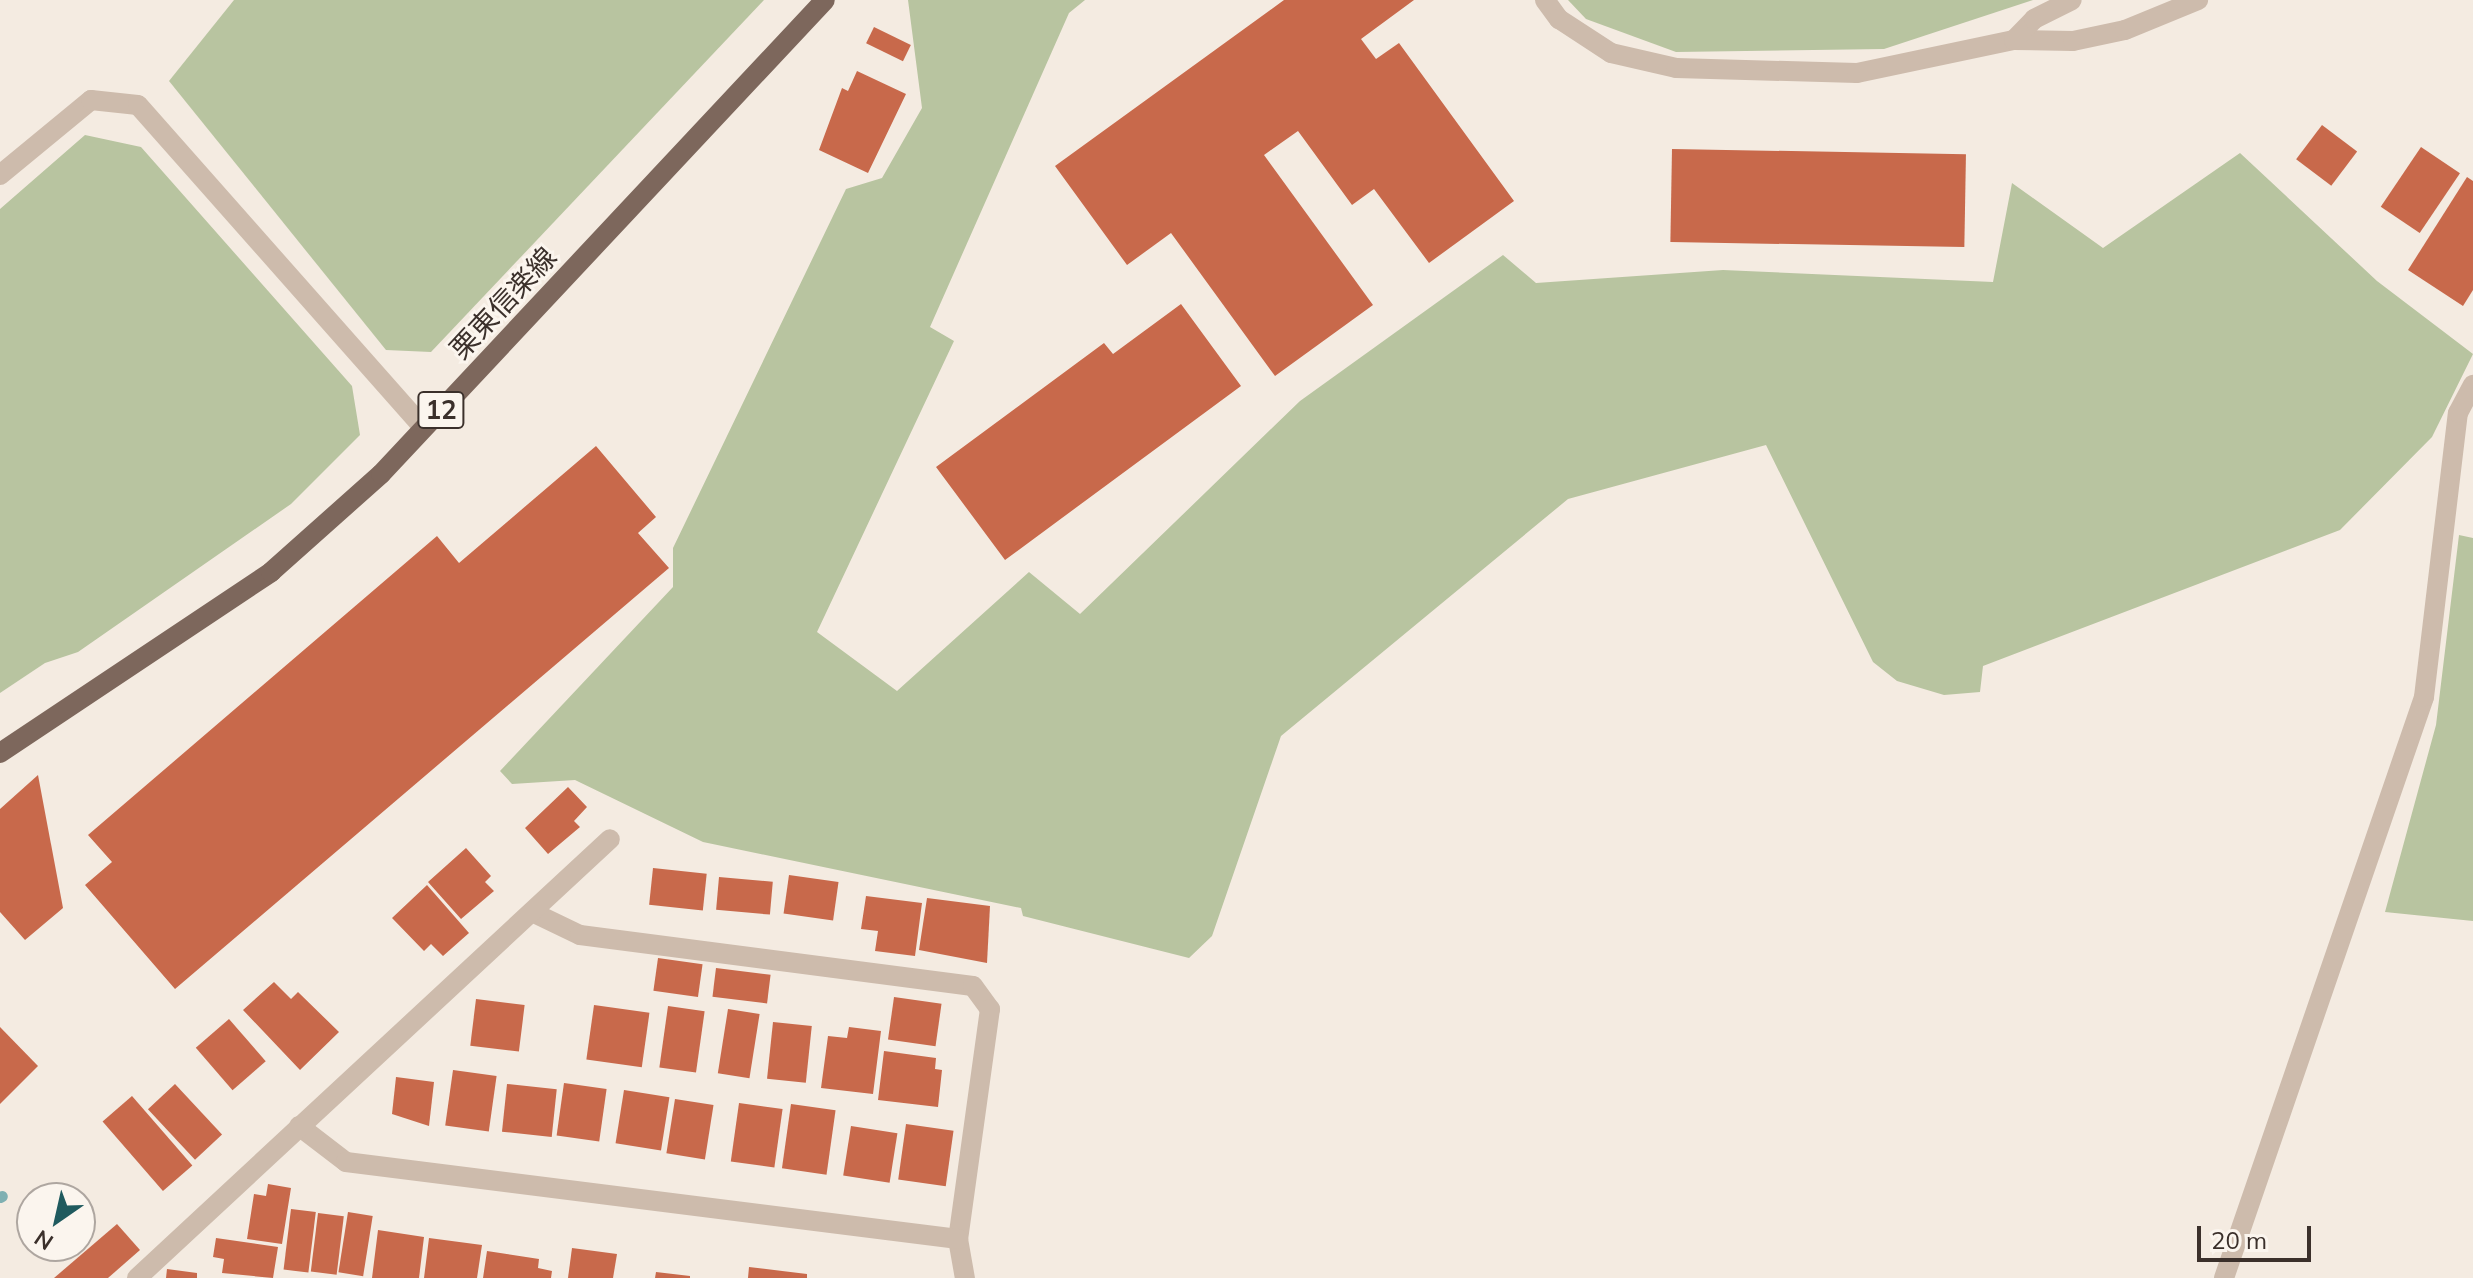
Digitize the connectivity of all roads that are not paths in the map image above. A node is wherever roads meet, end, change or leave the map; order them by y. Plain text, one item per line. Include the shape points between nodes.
1 (825, 0) edge
2 (1545, 0) edge
3 (2072, 0) edge
4 (2198, 0) edge
5 (2014, 40) junction
6 (0, 175) edge
7 (2473, 385) edge
8 (424, 428) junction
9 (0, 753) edge
10 (610, 839) dead end
11 (532, 912) junction
12 (299, 1126) junction
13 (958, 1239) junction
14 (137, 1278) edge
15 (965, 1278) edge
16 (2224, 1278) edge

1 - 8 main road, 栗東信楽線 / 12
2 - 5 lane via 1559,19 1611,53 1676,68 1857,73
3 - 5 lane via 2034,19
4 - 5 lane via 2125,30 2073,41
6 - 8 lane via 91,100 138,105
7 - 16 lane via 2458,413 2424,697
8 - 9 main road, 栗東信楽線 / 12 via 271,572
10 - 11 lane
11 - 12 lane
11 - 13 lane via 580,935 973,986 990,1009
12 - 13 lane via 346,1162
12 - 14 lane
13 - 15 lane

